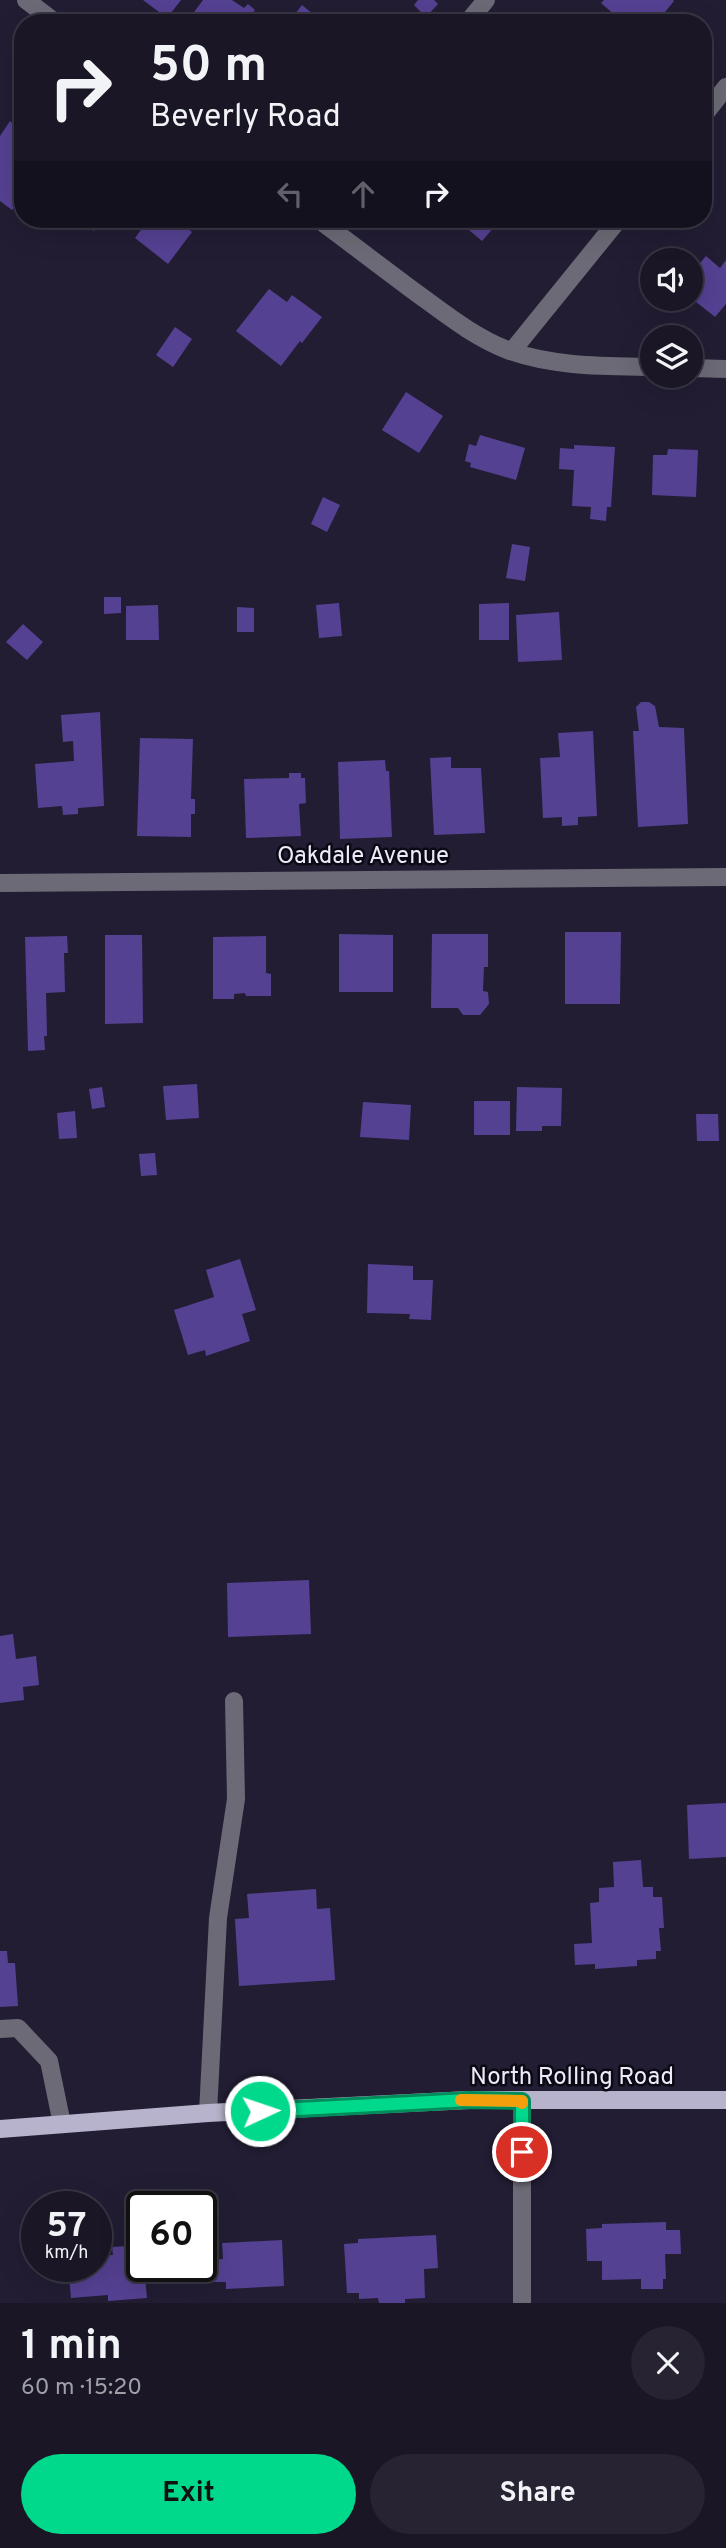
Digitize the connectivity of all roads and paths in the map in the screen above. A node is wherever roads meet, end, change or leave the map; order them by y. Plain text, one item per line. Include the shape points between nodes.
1 (26, 0) edge
2 (486, 0) edge
3 (44, 14) edge
4 (474, 14) edge
5 (726, 87) edge
6 (712, 105) edge
7 (330, 228) edge
8 (613, 228) edge
9 (512, 351) junction
10 (640, 367) edge
11 (703, 368) edge
12 (726, 369) edge
13 (726, 877) edge
14 (0, 883) edge
15 (234, 1701) dead end
16 (0, 2029) edge
17 (726, 2100) edge
18 (522, 2101) junction
19 (208, 2113) junction
20 (62, 2124) junction
21 (0, 2129) edge
22 (523, 2303) edge

1 - 3 street
2 - 4 street
5 - 6 street
7 - 9 street via 454,321
8 - 9 street
9 - 10 street via 555,361
11 - 12 street
13 - 14 street, Oakdale Avenue
15 - 19 street via 236,1799 218,1918
16 - 20 street via 18,2028 49,2060
17 - 18 main road, North Rolling Road
18 - 19 main road, North Rolling Road
18 - 22 street
19 - 20 main road, North Rolling Road
20 - 21 main road, North Rolling Road

